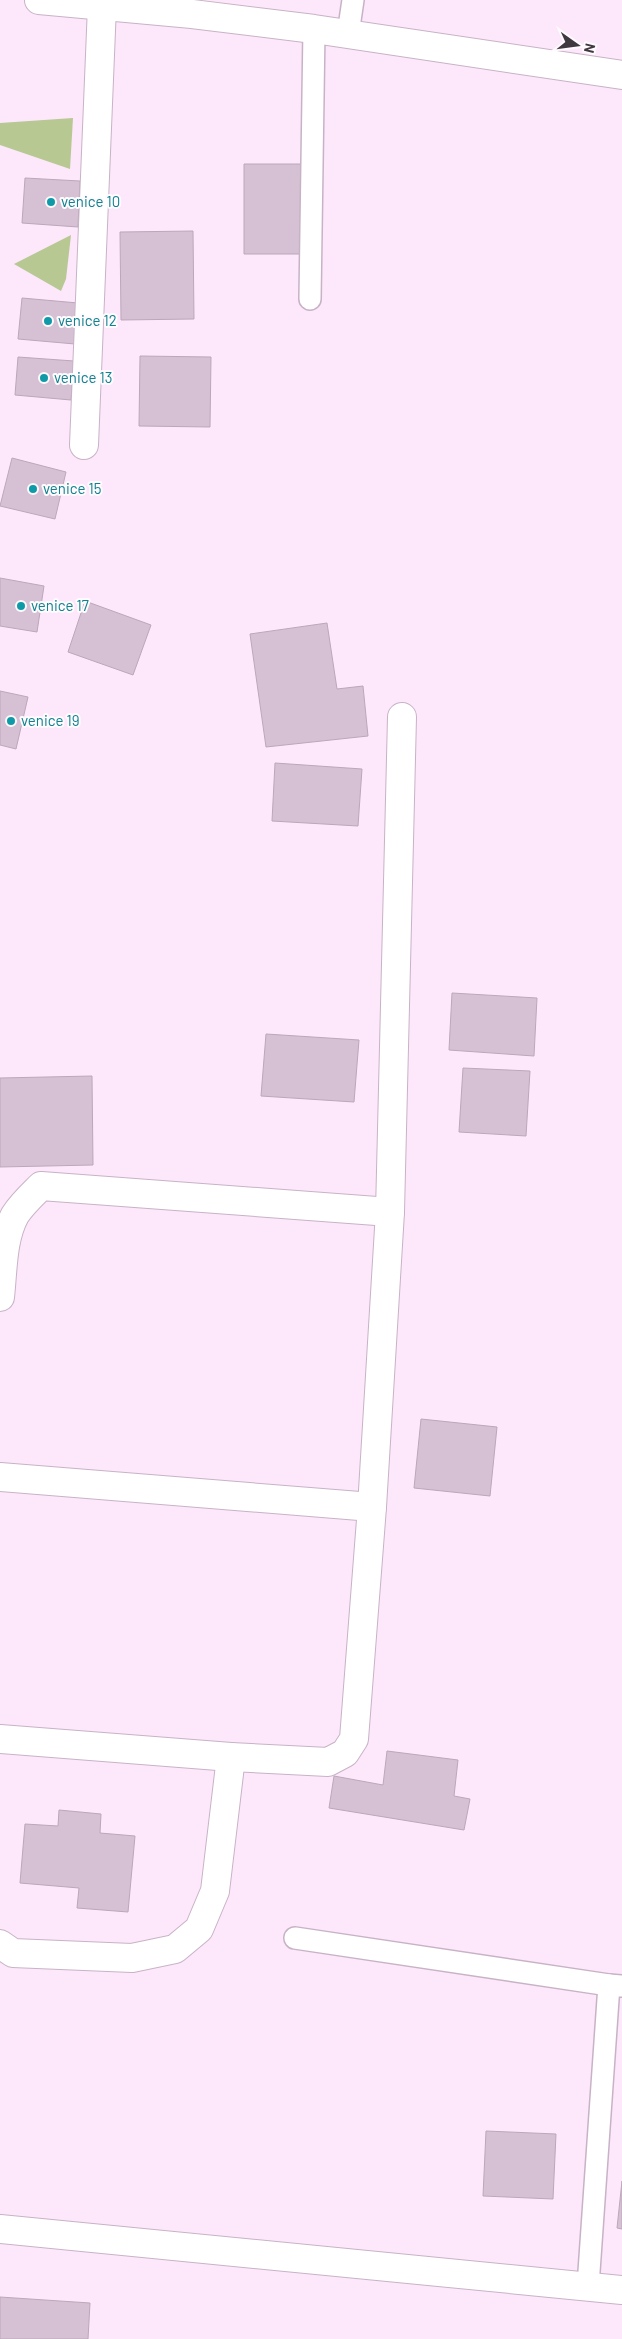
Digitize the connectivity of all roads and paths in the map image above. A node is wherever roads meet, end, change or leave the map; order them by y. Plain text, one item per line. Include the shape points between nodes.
1 (39, 0) edge
2 (353, 0) edge
3 (102, 6) junction
4 (192, 7) edge
5 (314, 29) junction
6 (348, 34) junction
7 (622, 75) edge
8 (310, 299) dead end
9 (84, 445) dead end
10 (402, 718) dead end
11 (390, 1212) junction
12 (0, 1296) edge
13 (0, 1477) edge
14 (372, 1507) junction
15 (0, 1739) edge
16 (231, 1757) junction
17 (295, 1938) dead end
18 (0, 1944) edge
19 (616, 1985) edge
20 (0, 2229) edge
21 (588, 2286) junction
22 (622, 2290) edge

1 - 3 street
2 - 6 lane
3 - 4 street
3 - 9 street
4 - 5 street
5 - 6 street
5 - 8 lane
6 - 7 street
10 - 11 street
11 - 12 street via 41,1186 15,1216
11 - 14 street
13 - 14 street
14 - 16 street via 354,1739 345,1753 328,1762
15 - 16 street
16 - 18 street via 215,1892 199,1929 175,1949 132,1958 13,1954
17 - 19 lane
19 - 21 lane
20 - 21 street
21 - 22 street

